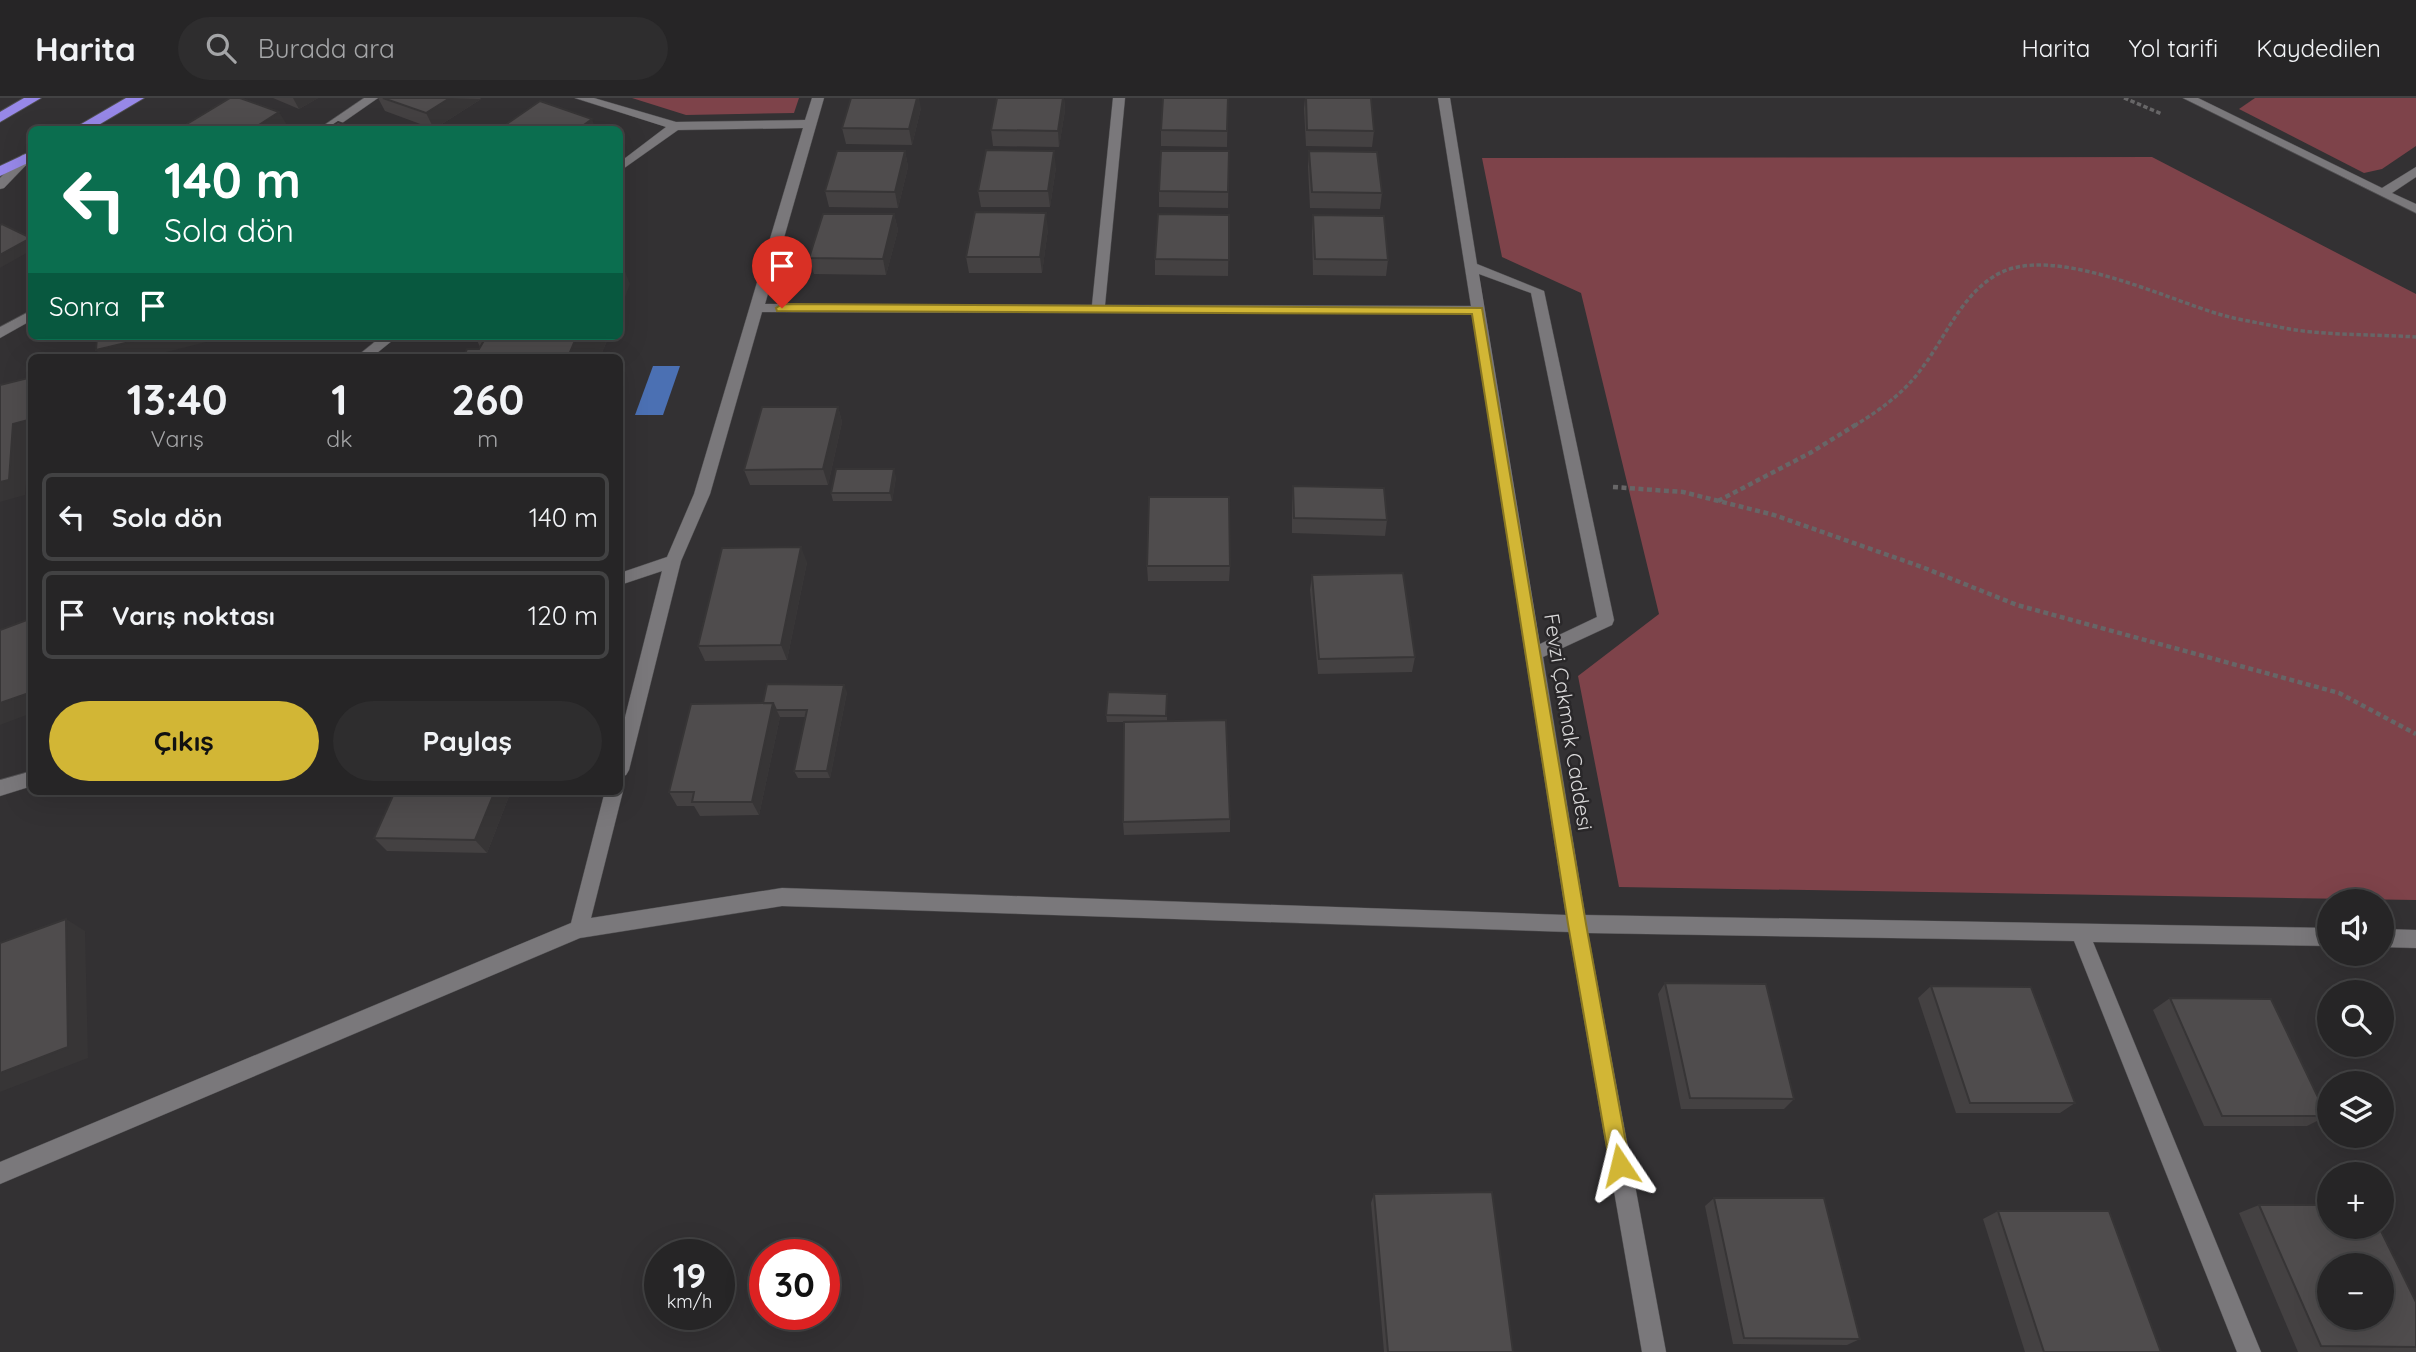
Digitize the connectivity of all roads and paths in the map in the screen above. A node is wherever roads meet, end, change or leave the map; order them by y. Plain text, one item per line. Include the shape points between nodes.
1 (34, 98) edge
2 (136, 98) edge
3 (372, 98) edge
4 (581, 98) edge
5 (818, 98) edge
6 (1118, 98) edge
7 (1444, 98) edge
8 (2189, 98) edge
9 (0, 118) edge
10 (809, 124) junction
11 (85, 126) edge
12 (329, 126) edge
13 (675, 126) junction
14 (28, 157) edge
15 (28, 157) edge
16 (623, 164) edge
17 (2416, 171) edge
18 (0, 172) edge
19 (0, 185) edge
20 (2383, 193) junction
21 (2416, 209) edge
22 (1471, 266) junction
23 (755, 308) junction
24 (1098, 309) junction
25 (1478, 310) junction
26 (28, 316) edge
27 (0, 333) edge
28 (2416, 337) edge
29 (386, 340) edge
30 (367, 354) edge
31 (1577, 484) junction
32 (1718, 501) junction
33 (673, 561) junction
34 (623, 578) edge
35 (1534, 654) junction
36 (2416, 734) edge
37 (623, 758) edge
38 (28, 779) edge
39 (0, 788) edge
40 (613, 795) edge
41 (1577, 924) junction
42 (579, 929) junction
43 (2080, 933) junction
44 (2317, 937) edge
45 (2394, 938) edge
46 (2416, 939) edge
47 (0, 1173) edge
48 (1654, 1352) edge
49 (2249, 1352) edge

1 - 9 highway
2 - 11 highway
3 - 12 street
4 - 13 street
5 - 10 street
6 - 24 street
7 - 22 street, Fevzi Çakmak Caddesi
8 - 20 street
10 - 13 street
10 - 23 street
13 - 16 street
14 - 18 highway
15 - 19 street
17 - 20 street
20 - 21 street
22 - 25 street, Fevzi Çakmak Caddesi
22 - 31 street via 1537,291
23 - 24 street
23 - 33 street via 702,494
24 - 25 street
25 - 35 street, Fevzi Çakmak Caddesi
26 - 27 street
28 - 32 path via 2283,328 2222,315 2097,274 2040,266 2014,268 1995,275 1973,292 1921,370 1889,404 1811,453
29 - 30 street
31 - 32 path via 1683,492
31 - 35 street via 1606,620
32 - 36 path via 1774,515 2017,605 2339,693
33 - 34 street
33 - 37 street
35 - 41 street, Fevzi Çakmak Caddesi
38 - 39 street
40 - 42 street
41 - 42 street via 782,897
41 - 43 street
41 - 48 street, Fevzi Çakmak Caddesi
42 - 47 street
43 - 44 street
43 - 49 street
45 - 46 street

